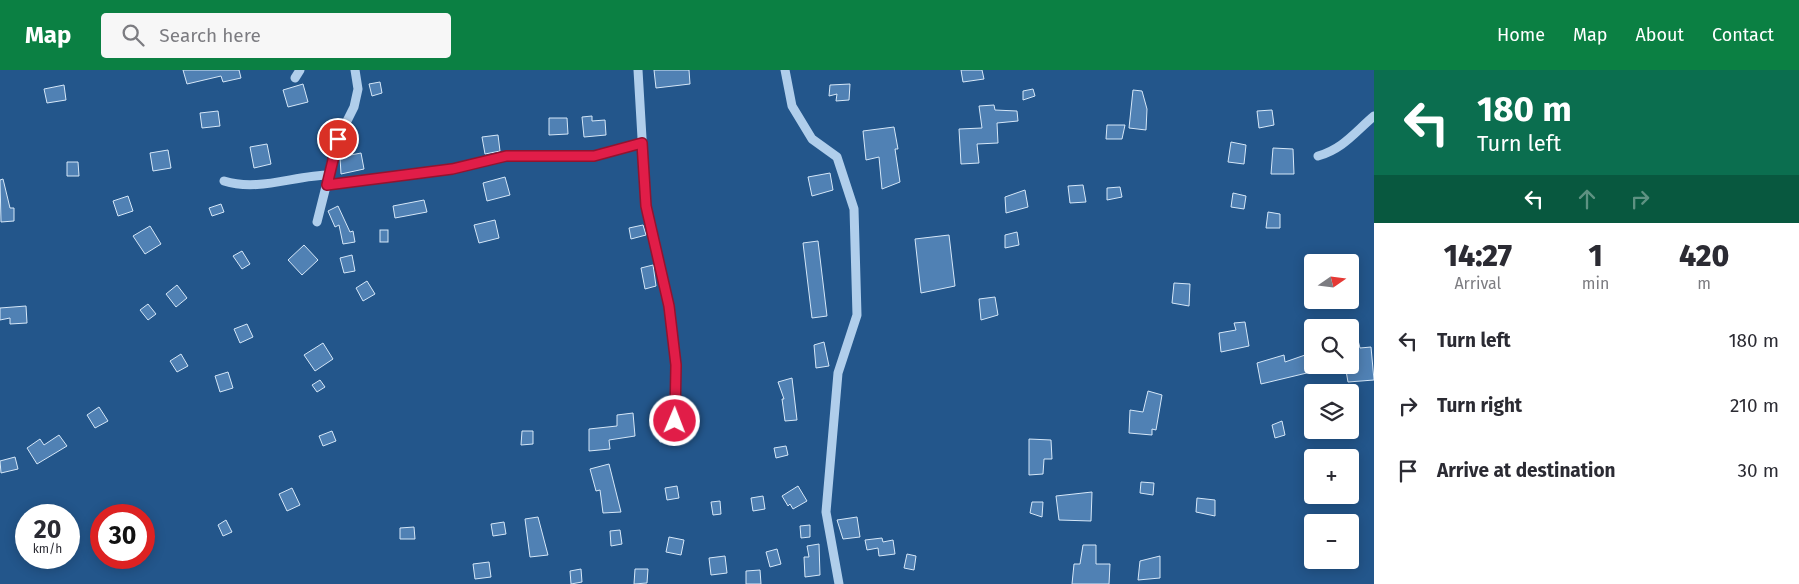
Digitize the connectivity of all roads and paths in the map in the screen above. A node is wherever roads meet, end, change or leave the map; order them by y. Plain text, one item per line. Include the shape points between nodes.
1 (355, 70) edge
2 (638, 70) edge
3 (785, 70) edge
4 (1374, 116) edge
5 (642, 143) junction
6 (1318, 156) dead end
7 (330, 175) junction
8 (224, 181) dead end
9 (327, 185) junction
10 (317, 222) dead end
11 (675, 421) dead end
12 (839, 584) edge

1 - 7 street via 358,89 354,107 338,139
2 - 5 street
3 - 12 street via 792,106 812,138 837,157 854,209 857,315 838,373 826,512
4 - 6 street via 1346,143
5 - 9 street via 594,156 506,156 452,169
5 - 11 street via 646,206 669,306 676,365
7 - 8 street via 259,185
7 - 9 street
9 - 10 street

